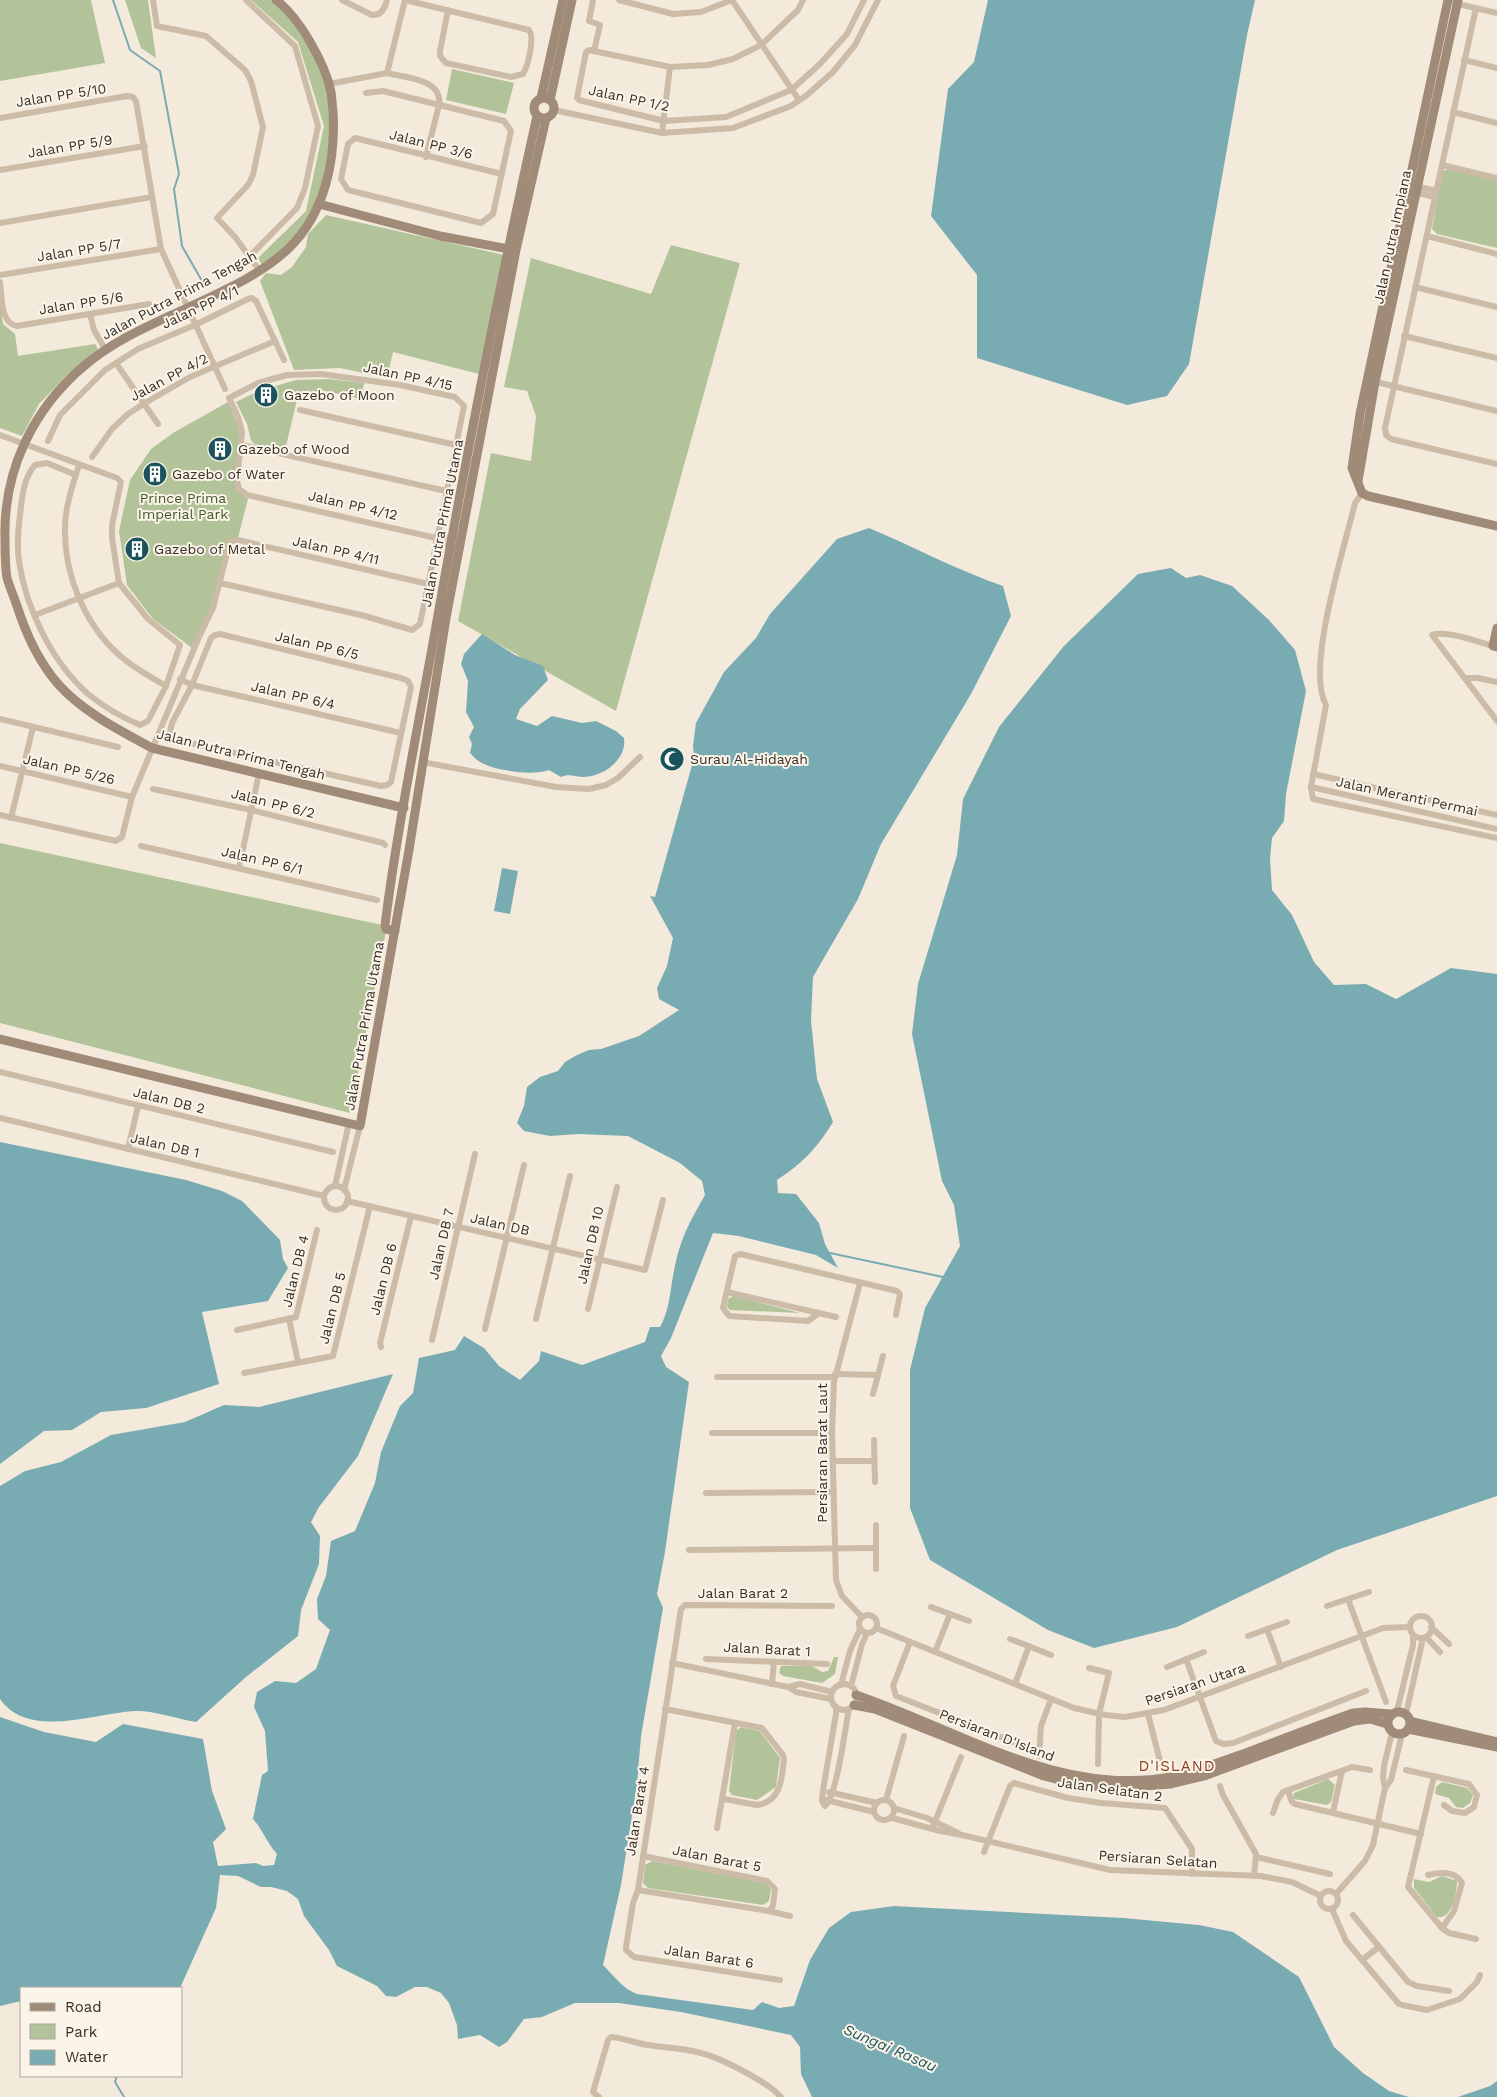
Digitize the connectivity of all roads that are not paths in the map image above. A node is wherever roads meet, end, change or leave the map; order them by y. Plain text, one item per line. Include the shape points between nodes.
1 (153, 0) edge
2 (246, 0) edge
3 (276, 0) edge
4 (342, 0) edge
5 (387, 0) edge
6 (405, 0) edge
7 (563, 0) edge
8 (572, 0) edge
9 (593, 0) edge
10 (619, 0) edge
11 (732, 0) edge
12 (803, 0) edge
13 (864, 0) edge
14 (878, 0) edge
15 (1453, 1) edge
16 (1476, 8) junction
17 (448, 10) junction
18 (1497, 13) edge
19 (761, 45) junction
20 (594, 51) junction
21 (1464, 60) junction
22 (670, 67) junction
23 (1497, 68) edge
24 (387, 73) junction
25 (328, 84) junction
26 (791, 90) junction
27 (366, 93) dead end
28 (541, 98) junction
29 (550, 100) junction
30 (799, 100) junction
31 (439, 105) junction
32 (554, 110) junction
33 (1453, 112) junction
34 (542, 117) junction
35 (0, 118) edge
36 (664, 121) junction
37 (1497, 123) edge
38 (662, 134) junction
39 (145, 146) junction
40 (426, 157) junction
41 (1442, 165) junction
42 (0, 170) edge
43 (502, 174) junction
44 (1497, 178) edge
45 (1412, 188) junction
46 (1436, 194) junction
47 (152, 197) junction
48 (319, 204) junction
49 (0, 223) edge
50 (1427, 236) junction
51 (162, 249) junction
52 (512, 250) junction
53 (1497, 254) edge
54 (249, 257) junction
55 (259, 270) junction
56 (0, 275) edge
57 (0, 282) edge
58 (1415, 287) junction
59 (149, 304) dead end
60 (1497, 307) edge
61 (188, 308) junction
62 (90, 314) junction
63 (195, 325) junction
64 (1404, 336) junction
65 (275, 341) junction
66 (105, 349) junction
67 (1497, 358) edge
68 (284, 360) dead end
69 (116, 363) junction
70 (214, 366) junction
71 (1371, 381) junction
72 (1394, 387) junction
73 (224, 389) dead end
74 (229, 398) joint
75 (145, 403) junction
76 (300, 410) dead end
77 (1497, 411) edge
78 (158, 424) dead end
79 (0, 435) edge
80 (48, 441) dead end
81 (25, 443) junction
82 (242, 445) junction
83 (456, 445) junction
84 (92, 457) dead end
85 (1497, 464) edge
86 (79, 465) junction
87 (76, 475) junction
88 (1358, 481) junction
89 (446, 492) junction
90 (1362, 493) junction
91 (1497, 526) edge
92 (436, 538) junction
93 (456, 543) junction
94 (119, 583) junction
95 (220, 583) junction
96 (428, 584) junction
97 (79, 598) junction
98 (34, 615) junction
99 (1497, 628) edge
100 (1495, 647) edge
101 (1465, 678) junction
102 (180, 680) junction
103 (1497, 682) edge
104 (192, 685) junction
105 (166, 686) junction
106 (0, 718) edge
107 (1497, 721) edge
108 (33, 727) junction
109 (401, 733) junction
110 (118, 747) dead end
111 (152, 748) junction
112 (640, 757) dead end
113 (422, 762) junction
114 (0, 766) edge
115 (22, 771) junction
116 (259, 773) junction
117 (1313, 774) junction
118 (1311, 788) junction
119 (153, 789) dead end
120 (132, 796) junction
121 (404, 808) junction
122 (251, 810) junction
123 (0, 815) edge
124 (1497, 815) edge
125 (11, 818) junction
126 (1497, 829) edge
127 (1497, 838) edge
128 (385, 845) dead end
129 (141, 846) dead end
130 (239, 868) junction
131 (377, 900) dead end
132 (395, 931) junction
133 (0, 1039) edge
134 (0, 1072) edge
135 (138, 1106) junction
136 (0, 1118) edge
137 (348, 1123) junction
138 (360, 1126) junction
139 (128, 1149) junction
140 (333, 1152) dead end
141 (475, 1154) dead end
142 (524, 1165) dead end
143 (570, 1176) dead end
144 (335, 1186) junction
145 (617, 1187) dead end
146 (344, 1190) junction
147 (324, 1196) junction
148 (663, 1200) dead end
149 (347, 1201) junction
150 (370, 1206) junction
151 (411, 1216) junction
152 (458, 1227) junction
153 (317, 1230) dead end
154 (506, 1238) junction
155 (553, 1249) junction
156 (600, 1260) junction
157 (860, 1282) junction
158 (727, 1292) junction
159 (588, 1309) dead end
160 (819, 1313) junction
161 (896, 1315) dead end
162 (836, 1317) dead end
163 (289, 1319) junction
164 (536, 1319) dead end
165 (485, 1329) dead end
166 (237, 1330) dead end
167 (432, 1340) dead end
168 (380, 1347) dead end
169 (883, 1356) dead end
170 (298, 1362) junction
171 (244, 1374) dead end
172 (835, 1375) junction
173 (878, 1376) junction
174 (717, 1377) dead end
175 (873, 1394) dead end
176 (712, 1433) dead end
177 (832, 1433) junction
178 (874, 1440) dead end
179 (834, 1461) junction
180 (874, 1461) junction
181 (875, 1482) dead end
182 (834, 1492) junction
183 (706, 1494) dead end
184 (876, 1525) dead end
185 (835, 1548) junction
186 (876, 1548) junction
187 (689, 1550) dead end
188 (876, 1569) dead end
189 (1369, 1592) dead end
190 (1348, 1599) junction
191 (832, 1606) dead end
192 (1327, 1606) dead end
193 (931, 1607) dead end
194 (950, 1614) junction
195 (862, 1617) junction
196 (969, 1621) dead end
197 (1287, 1622) dead end
198 (1410, 1627) junction
199 (1431, 1627) junction
200 (876, 1628) junction
201 (860, 1629) junction
202 (1267, 1629) junction
203 (867, 1633) junction
204 (1413, 1635) junction
205 (1248, 1636) dead end
206 (1360, 1636) junction
207 (1424, 1637) junction
208 (1010, 1639) dead end
209 (910, 1642) junction
210 (1449, 1644) dead end
211 (1029, 1646) junction
212 (935, 1652) junction
213 (1204, 1652) dead end
214 (1440, 1652) dead end
215 (1050, 1654) dead end
216 (706, 1658) dead end
217 (1186, 1659) junction
218 (774, 1662) junction
219 (672, 1663) junction
220 (827, 1664) dead end
221 (1281, 1666) junction
222 (1167, 1667) dead end
223 (1089, 1668) dead end
224 (772, 1684) junction
225 (1015, 1684) junction
226 (841, 1685) junction
227 (851, 1686) junction
228 (1366, 1691) dead end
229 (832, 1695) junction
230 (856, 1695) junction
231 (1200, 1697) junction
232 (1051, 1698) junction
233 (1386, 1702) dead end
234 (836, 1707) junction
235 (852, 1707) junction
236 (665, 1709) junction
237 (1099, 1714) junction
238 (1148, 1714) junction
239 (1403, 1718) junction
240 (735, 1722) junction
241 (1390, 1728) junction
242 (904, 1736) dead end
243 (1463, 1737) junction
244 (1497, 1742) edge
245 (1497, 1747) edge
246 (961, 1757) dead end
247 (1098, 1764) dead end
248 (1161, 1765) dead end
249 (1370, 1770) dead end
250 (1406, 1770) dead end
251 (1342, 1771) junction
252 (1329, 1776) junction
253 (1434, 1776) junction
254 (1220, 1786) dead end
255 (1340, 1787) junction
256 (1385, 1788) junction
257 (823, 1790) junction
258 (1288, 1791) junction
259 (832, 1792) junction
260 (724, 1799) junction
261 (826, 1800) junction
262 (886, 1800) junction
263 (877, 1803) junction
264 (1444, 1805) dead end
265 (894, 1808) junction
266 (874, 1812) junction
267 (1334, 1812) junction
268 (1273, 1813) dead end
269 (892, 1818) junction
270 (935, 1821) junction
271 (1378, 1823) junction
272 (717, 1828) dead end
273 (932, 1829) junction
274 (1421, 1834) junction
275 (962, 1835) junction
276 (988, 1842) junction
277 (984, 1852) dead end
278 (643, 1856) junction
279 (1256, 1857) junction
280 (1192, 1874) junction
281 (1330, 1874) dead end
282 (1428, 1875) dead end
283 (1254, 1876) junction
284 (638, 1890) junction
285 (1336, 1894) junction
286 (1321, 1896) junction
287 (1332, 1908) junction
288 (770, 1911) junction
289 (1353, 1914) dead end
290 (790, 1916) dead end
291 (1442, 1928) junction
292 (1476, 1940) dead end
293 (1379, 1948) junction
294 (634, 1957) joint
295 (1362, 1960) junction
296 (1480, 1975) dead end
297 (780, 1980) dead end
298 (1450, 1991) dead end
299 (599, 2097) edge
300 (781, 2097) edge

1 - 54 street via 156,26 206,36 246,70 251,81 263,127 253,175 248,185 217,218
2 - 54 street via 295,46 318,126 305,188 297,208
3 - 25 street, Jalan Putra Prima Tengah via 285,7 306,37
4 - 5 street via 376,15 380,14
6 - 17 street
6 - 24 street
7 - 28 street
8 - 29 street
9 - 20 street via 589,21 600,25
10 - 11 street via 673,14 701,12
11 - 19 street
12 - 19 street via 798,10
13 - 26 street, Jalan PP 1/2 via 847,34
14 - 30 street via 855,45 833,72
15 - 16 street
15 - 45 street, Jalan Putra Impiana
16 - 18 street
16 - 21 street
17 - 17 street via 440,50 440,56 446,63 511,78 523,74 532,36 530,30
19 - 22 street via 733,59 708,65
19 - 26 street
20 - 22 street
20 - 36 street, Jalan PP 1/2 via 586,52 576,95 579,100
21 - 23 street
21 - 33 street
22 - 36 street
24 - 25 street
24 - 31 street via 431,84 438,91
25 - 48 street, Jalan Putra Prima Tengah via 333,124 332,156
26 - 30 street
26 - 36 street, Jalan PP 1/2 via 726,117
27 - 31 street via 383,91
28 - 29 street
28 - 34 street via 534,108
29 - 32 street
30 - 38 street via 733,128
31 - 40 street
31 - 43 street via 504,121 511,131
32 - 34 street via 551,115
32 - 38 street
33 - 37 street
33 - 41 street
34 - 52 street, Jalan Putra Prima Utama
35 - 39 street, Jalan PP 5/10 via 127,96 136,101
36 - 38 street
39 - 42 street, Jalan PP 5/9
39 - 47 street
40 - 43 street, Jalan PP 3/6
40 - 43 street, Jalan PP 3/6 via 356,138 348,144 341,179 348,190 481,223 493,214
41 - 44 street
41 - 46 street
45 - 46 street
45 - 71 street, Jalan Putra Impiana
46 - 50 street
47 - 49 street
47 - 51 street
48 - 52 street via 440,236
48 - 55 street, Jalan Putra Prima Tengah via 289,248
50 - 53 street
50 - 58 street
51 - 56 street, Jalan PP 5/7
51 - 61 street
52 - 93 street, Jalan Putra Prima Utama
54 - 55 street
55 - 61 street, Jalan Putra Prima Tengah
57 - 62 street, Jalan PP 5/6 via 6,319 12,325
58 - 60 street
58 - 64 street
59 - 62 street, Jalan PP 5/6
61 - 63 street
61 - 66 street, Jalan Putra Prima Tengah
62 - 66 street via 94,330
63 - 65 street, Jalan PP 4/1 via 252,298
63 - 69 street, Jalan PP 4/1 via 138,349
63 - 70 street
64 - 67 street
64 - 72 street
65 - 68 street
65 - 70 street, Jalan PP 4/2
66 - 81 street, Jalan Putra Prima Tengah via 47,403
69 - 75 street
69 - 80 street, Jalan PP 4/1 via 69,404
70 - 73 street
70 - 75 street, Jalan PP 4/2
71 - 72 street
71 - 88 street, Jalan Putra Impiana
71 - 88 street, Jalan Putra Impiana via 1352,468
72 - 77 street
72 - 85 street via 1385,428 1391,439
74 - 82 street, Jalan PP 4/12 via 238,417
74 - 83 street, Jalan PP 4/15 via 258,383 287,375 321,374 400,384 455,397 464,406
75 - 78 street
75 - 84 street, Jalan PP 4/2 via 112,428
76 - 83 street
79 - 81 street
81 - 86 street
81 - 111 street, Jalan Putra Prima Tengah via 15,466 4,518 7,578 25,630 58,684 80,705
82 - 89 street
82 - 92 street, Jalan PP 4/12 via 237,481 239,489 246,495
83 - 89 street, Jalan PP 4/15
86 - 87 street
86 - 94 street via 121,482 112,525
87 - 97 street via 65,527 67,560
87 - 98 street via 47,464 34,465 29,472 22,496 19,560
88 - 90 street
89 - 92 street, Jalan PP 4/15
90 - 91 street
90 - 117 street via 1355,503 1324,632 1318,672 1321,696 1326,705
92 - 93 street, Jalan PP 4/12
92 - 96 street, Jalan PP 4/15
93 - 113 street, Jalan Putra Prima Utama
93 - 121 street, Jalan Putra Prima Utama
94 - 97 street
94 - 105 street via 148,619 180,645
95 - 96 street, Jalan PP 4/11 via 230,542 238,540
95 - 96 street, Jalan PP 4/15 via 412,630 420,624
95 - 102 street via 214,608
97 - 98 street
97 - 105 street via 102,636 118,654
98 - 105 street via 58,661 89,694 130,721 140,725 148,721
99 - 100 street
100 - 101 street via 1453,636 1432,636
101 - 103 street
101 - 107 street
102 - 104 street, Jalan PP 6/4
102 - 111 street
104 - 109 street, Jalan PP 6/4
104 - 109 street, Jalan PP 6/5 via 211,638 220,634 408,681 411,687
104 - 109 street via 172,723 170,732 177,740 381,786 391,782
106 - 108 street
108 - 110 street
108 - 115 street
111 - 116 street, Jalan Putra Prima Tengah
111 - 120 street
112 - 113 street via 618,778 588,789 556,787
113 - 132 street, Jalan Putra Prima Utama
114 - 115 street, Jalan PP 5/26
115 - 120 street, Jalan PP 5/26
115 - 125 street
116 - 121 street, Jalan Putra Prima Tengah
116 - 122 street
117 - 118 street
117 - 124 street
118 - 126 street, Jalan Meranti Permai
118 - 127 street, Jalan Meranti Permai via 1313,799
119 - 122 street, Jalan PP 6/2
120 - 125 street via 122,837 116,841
121 - 132 street, Jalan Putra Prima Utama via 385,925 386,929
122 - 128 street, Jalan PP 6/2
122 - 130 street
123 - 125 street
129 - 130 street, Jalan PP 6/1
130 - 131 street, Jalan PP 6/1
132 - 138 street, Jalan Putra Prima Utama
133 - 137 street
134 - 135 street, Jalan DB 2
135 - 139 street
135 - 140 street, Jalan DB 2
136 - 139 street, Jalan DB 1
137 - 138 street
137 - 144 street
138 - 146 street
139 - 147 street, Jalan DB 1
141 - 152 street, Jalan DB 7
142 - 154 street
143 - 155 street
144 - 146 street
144 - 147 street
145 - 156 street, Jalan DB 10
146 - 149 street
147 - 149 street via 325,1204 331,1209 339,1209
148 - 156 street, Jalan DB via 647,1269
149 - 150 street, Jalan DB
150 - 151 street, Jalan DB
150 - 170 street, Jalan DB 5 via 333,1356
151 - 152 street, Jalan DB
151 - 168 street, Jalan DB 6
152 - 154 street, Jalan DB
152 - 167 street, Jalan DB 7
153 - 163 street, Jalan DB 4 via 298,1313
154 - 155 street, Jalan DB
154 - 165 street
155 - 156 street, Jalan DB
155 - 164 street
156 - 159 street, Jalan DB 10
157 - 158 street via 738,1254
157 - 161 street via 897,1291 900,1299
157 - 172 street, Persiaran Barat Laut
158 - 160 street
158 - 160 street via 723,1310 731,1317 808,1321
160 - 162 street
163 - 166 street, Jalan DB 4
163 - 170 street
169 - 173 street
170 - 171 street, Jalan DB 5
172 - 173 street
172 - 174 street
172 - 177 street, Persiaran Barat Laut
173 - 175 street
176 - 177 street
177 - 179 street, Persiaran Barat Laut
178 - 180 street
179 - 180 street
179 - 182 street, Persiaran Barat Laut
180 - 181 street
182 - 183 street
182 - 185 street, Persiaran Barat Laut
184 - 186 street
185 - 186 street
185 - 187 street
185 - 195 street, Persiaran Barat Laut via 838,1587 848,1604
186 - 188 street
189 - 190 street
190 - 192 street
190 - 206 street
191 - 219 street, Jalan Barat 2 via 685,1605 681,1609
193 - 194 street
194 - 196 street
194 - 212 street
195 - 200 street via 874,1617
195 - 201 street
197 - 202 street
198 - 199 street via 1412,1620 1422,1616
198 - 204 street
198 - 206 street, Persiaran Utara via 1383,1628
199 - 207 street
199 - 210 street
200 - 203 street
200 - 209 street, Persiaran Utara
201 - 203 street
201 - 226 street
202 - 205 street
202 - 221 street
203 - 227 street
204 - 207 street
204 - 239 street
206 - 221 street, Persiaran Utara
206 - 233 street
207 - 214 street
207 - 239 street
208 - 211 street
209 - 212 street, Persiaran Utara
209 - 232 street via 892,1686 896,1696 1039,1753 1042,1726
211 - 215 street
211 - 225 street
212 - 225 street, Persiaran Utara
213 - 217 street
216 - 218 street, Jalan Barat 1
217 - 222 street
217 - 231 street
218 - 220 street, Jalan Barat 1
218 - 224 street
219 - 224 street
219 - 236 street, Jalan Barat 4
221 - 231 street, Persiaran Utara
223 - 237 street via 1109,1673
224 - 229 street via 796,1692
225 - 232 street, Persiaran Utara
226 - 227 street
226 - 229 street
227 - 230 street
228 - 231 street via 1233,1744 1216,1741
229 - 234 street
230 - 235 street
230 - 239 street, Persiaran D'Island via 1046,1770 1118,1781 1171,1777 1202,1769 1353,1713
231 - 238 street, Persiaran Utara
232 - 237 street, Persiaran Utara
234 - 235 street via 842,1710
234 - 257 street
235 - 241 street, Persiaran D'Island via 875,1710 1044,1776 1079,1785 1118,1788 1171,1784 1204,1776 1354,1721 1370,1719
235 - 259 street
236 - 240 street
236 - 278 street, Jalan Barat 4
237 - 238 street, Persiaran Utara
237 - 247 street
238 - 248 street
239 - 241 street, Persiaran D'Island
239 - 241 street
239 - 243 street, Persiaran D'Island
239 - 256 street via 1391,1780
240 - 260 street
240 - 260 street via 765,1729 783,1755 780,1789 761,1805
241 - 256 street via 1383,1778
242 - 262 street
243 - 244 street, Persiaran D'Island
243 - 245 street, Persiaran D'Island
246 - 270 street
249 - 251 street via 1356,1767
250 - 253 street
251 - 252 street
251 - 255 street
252 - 255 street
252 - 258 street
253 - 264 street via 1469,1784 1477,1795 1474,1807 1465,1813
253 - 274 street
254 - 279 street
255 - 267 street
256 - 271 street
257 - 259 street
257 - 261 street
258 - 267 street via 1295,1804
258 - 268 street via 1280,1794
259 - 261 street
259 - 263 street
260 - 272 street
261 - 266 street
262 - 263 street
262 - 265 street
263 - 266 street
265 - 269 street
265 - 270 street
266 - 269 street via 880,1820
267 - 271 street
269 - 273 street
270 - 273 street
270 - 275 street
271 - 274 street
271 - 285 street via 1370,1854
273 - 275 street
274 - 291 street via 1408,1887
275 - 276 street, Persiaran Selatan
276 - 277 street
276 - 280 street, Persiaran Selatan via 1110,1870
276 - 280 street, Jalan Selatan 2 via 1010,1786 1014,1784 1101,1804 1162,1807 1168,1811 1192,1849
278 - 284 street, Jalan Barat 4
278 - 288 street, Jalan Barat 5 via 767,1880 776,1889
279 - 281 street
279 - 283 street
280 - 283 street, Persiaran Selatan
282 - 291 street via 1449,1874 1462,1883 1454,1912
283 - 286 street, Persiaran Selatan via 1285,1880
284 - 288 street
284 - 294 street, Jalan Barat 4 via 626,1947
285 - 286 street via 1328,1891
285 - 287 street via 1338,1903
286 - 287 street via 1324,1907
287 - 295 street via 1346,1941
288 - 290 street
289 - 293 street
291 - 292 street
293 - 295 street
293 - 298 street via 1408,1982
294 - 297 street, Jalan Barat 6
295 - 296 street via 1399,2004 1424,2010 1460,1999
299 - 300 street via 593,2092 611,2037 702,2053 754,2077

